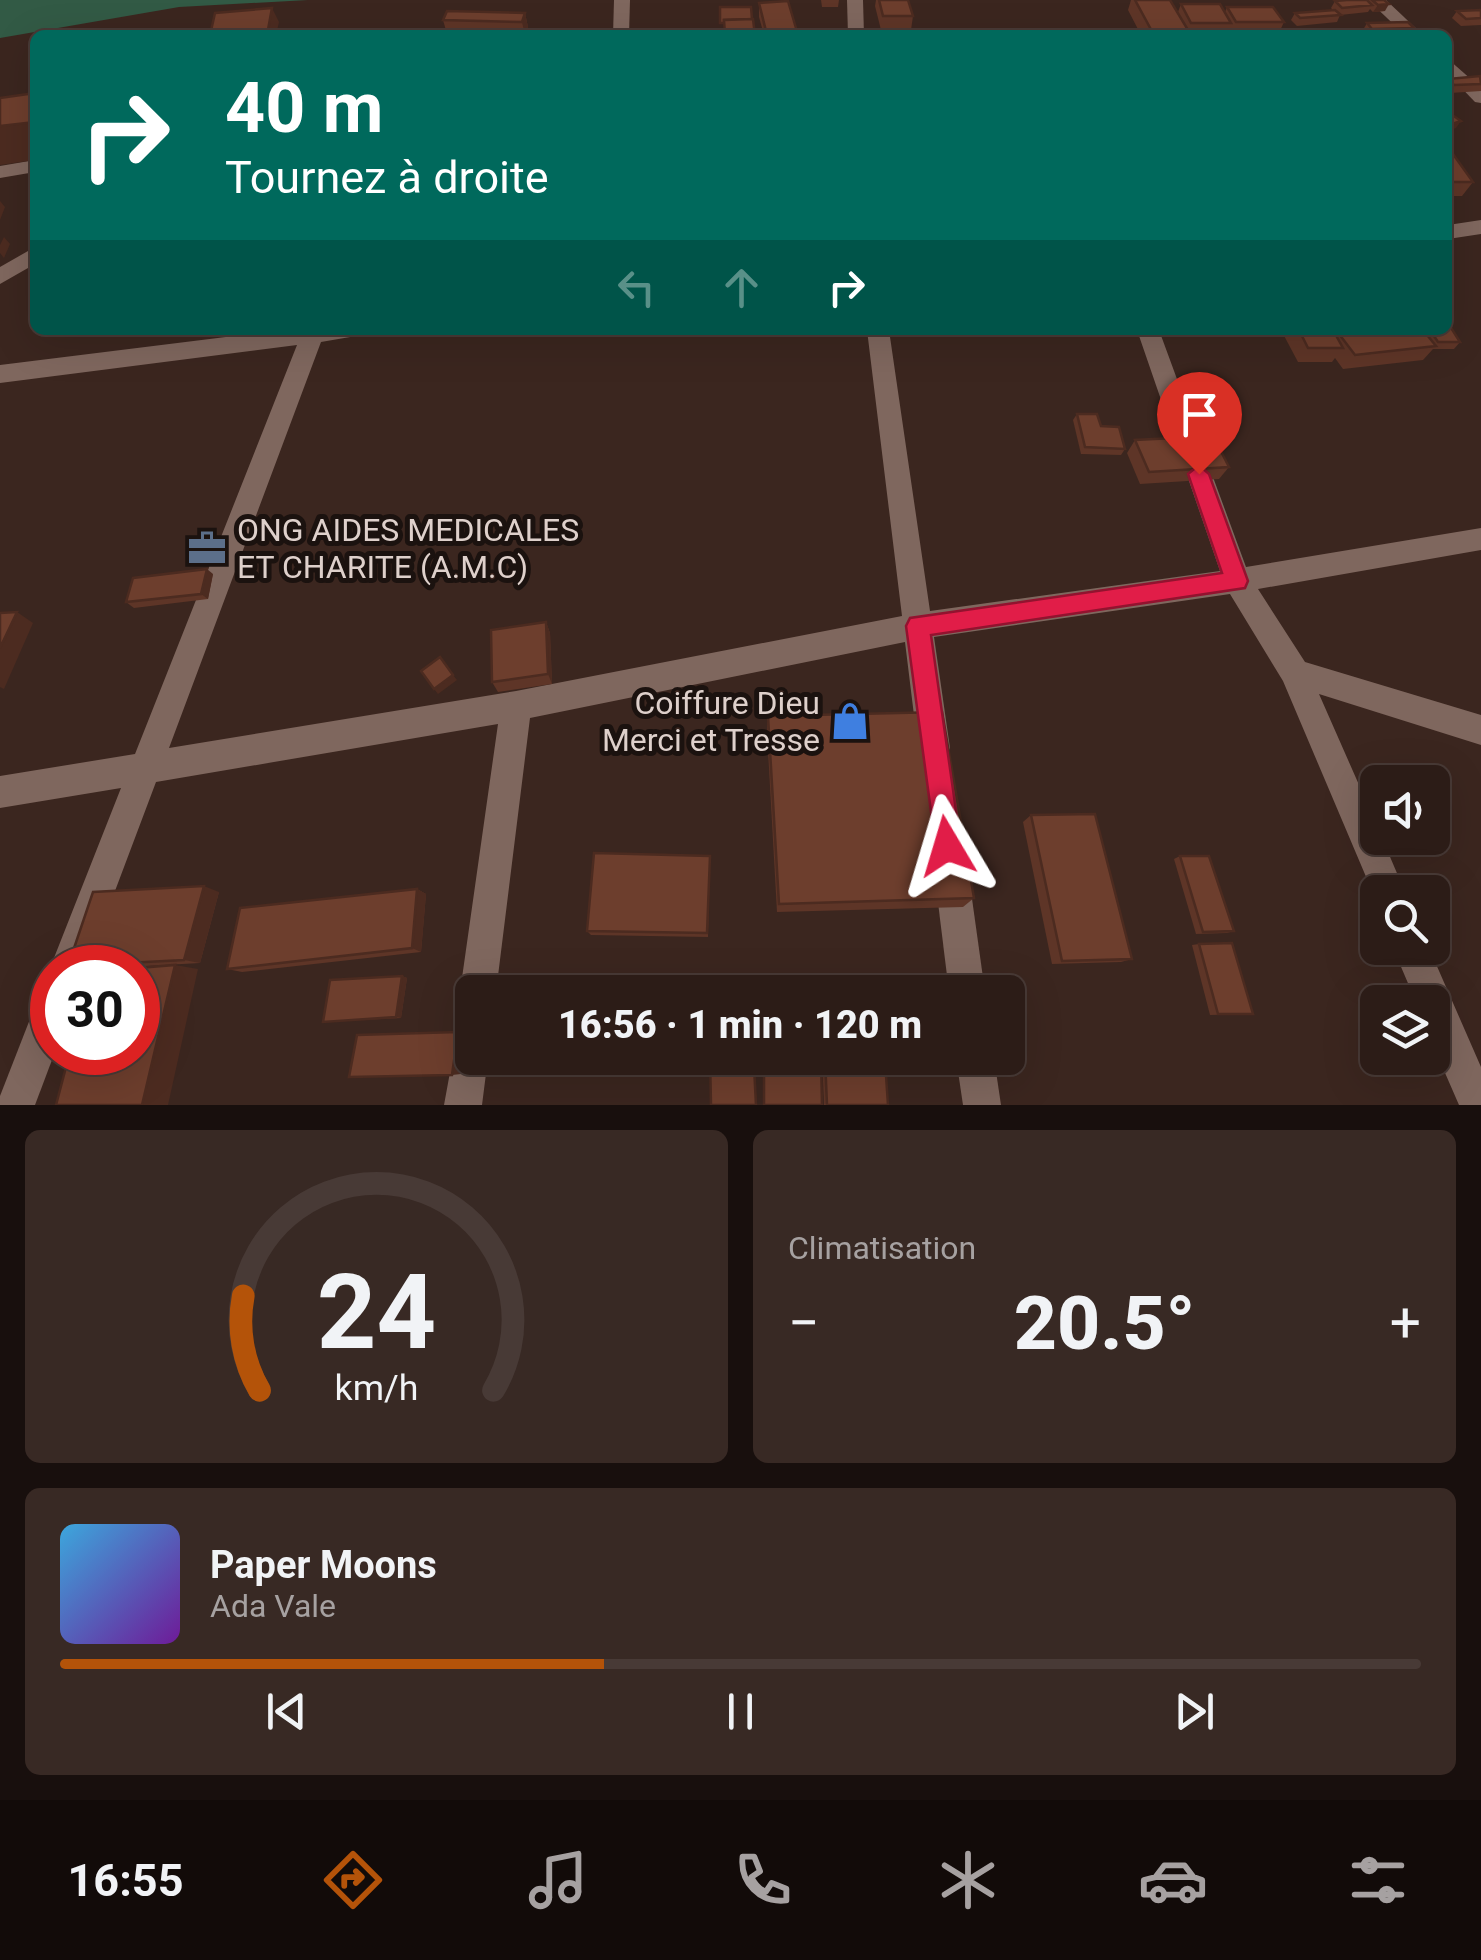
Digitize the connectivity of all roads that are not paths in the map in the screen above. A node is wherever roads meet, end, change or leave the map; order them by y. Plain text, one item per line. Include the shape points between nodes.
1 (622, 0) edge
2 (855, 0) edge
3 (1376, 0) edge
4 (621, 30) edge
5 (856, 30) edge
6 (1410, 30) edge
7 (1452, 66) edge
8 (1481, 66) edge
9 (1452, 69) edge
10 (1481, 98) edge
11 (30, 167) edge
12 (0, 172) edge
13 (1481, 227) edge
14 (1452, 231) edge
15 (30, 257) edge
16 (0, 277) edge
17 (292, 335) edge
18 (313, 335) edge
19 (879, 335) edge
20 (1150, 335) edge
21 (0, 374) edge
22 (1481, 538) edge
23 (1237, 581) junction
24 (918, 626) junction
25 (1294, 673) junction
26 (516, 706) junction
27 (1481, 730) edge
28 (142, 769) junction
29 (939, 780) edge
30 (0, 792) edge
31 (946, 838) edge
32 (1381, 875) edge
33 (77, 945) edge
34 (1418, 965) edge
35 (480, 975) edge
36 (965, 975) edge
37 (30, 1068) edge
38 (467, 1075) edge
39 (978, 1075) edge
40 (16, 1105) edge
41 (463, 1105) edge
42 (982, 1105) edge
43 (1478, 1105) edge

1 - 4 street
2 - 5 street
3 - 6 street
7 - 8 street
9 - 10 street
11 - 12 street
13 - 14 street
15 - 16 street
17 - 21 street
18 - 28 street
19 - 24 street
20 - 23 street
22 - 23 street
23 - 24 street
23 - 25 street
24 - 26 street
24 - 29 street
25 - 27 street
25 - 32 street
26 - 28 street
26 - 35 street
28 - 30 street
28 - 33 street
31 - 36 street
34 - 43 street
37 - 40 street
38 - 41 street
39 - 42 street

